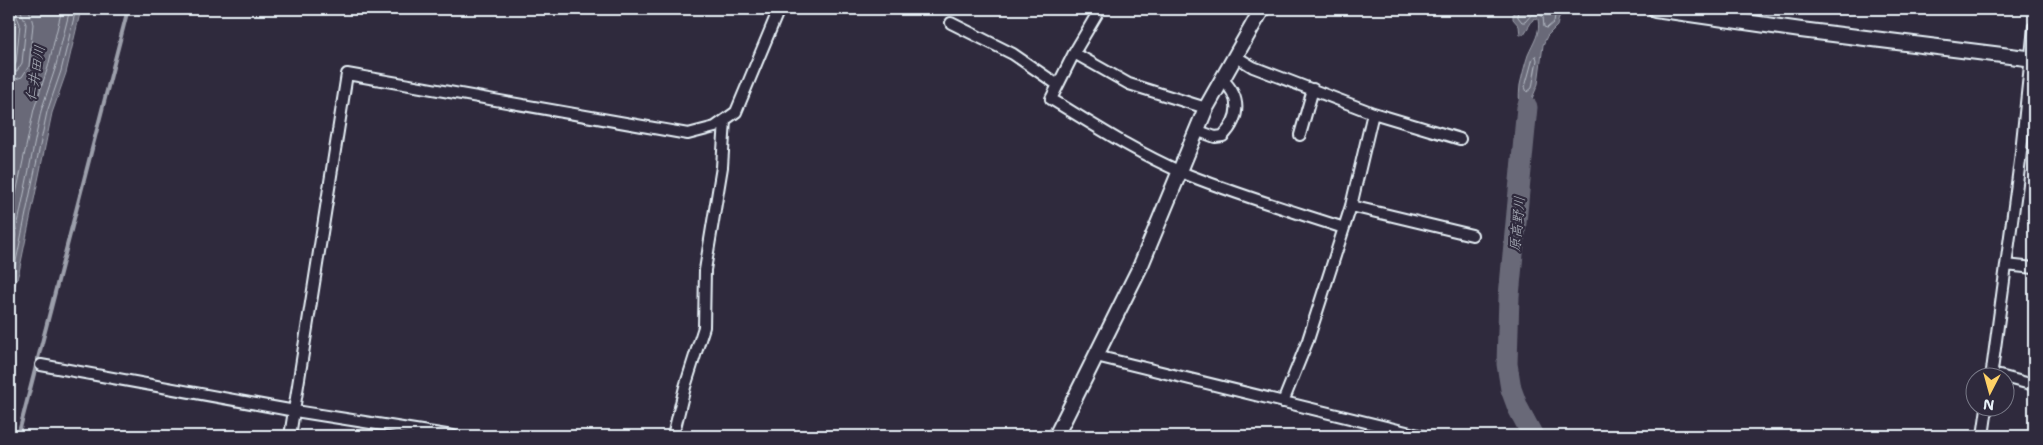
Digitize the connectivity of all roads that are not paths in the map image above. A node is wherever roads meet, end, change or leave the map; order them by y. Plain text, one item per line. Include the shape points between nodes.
1 (779, 9) edge
2 (1100, 9) edge
3 (1262, 9) edge
4 (1655, 9) edge
5 (951, 23) dead end
6 (2034, 27) edge
7 (1074, 53) junction
8 (1235, 56) junction
9 (2032, 58) edge
10 (1222, 79) junction
11 (1058, 85) junction
12 (1313, 90) junction
13 (1206, 108) junction
14 (1373, 112) junction
15 (725, 120) junction
16 (1196, 130) junction
17 (1300, 135) dead end
18 (1460, 139) dead end
19 (1180, 171) junction
20 (1351, 206) junction
21 (1344, 228) junction
22 (1472, 235) dead end
23 (2006, 265) junction
24 (2034, 268) edge
25 (1096, 356) junction
26 (41, 365) dead end
27 (1993, 368) edge
28 (2016, 381) edge
29 (2034, 385) edge
30 (1283, 402) junction
31 (295, 411) junction
32 (1986, 418) edge
33 (290, 436) edge
34 (453, 436) edge
35 (673, 436) edge
36 (1056, 436) edge
37 (1423, 436) edge
38 (1983, 436) edge

1 - 15 street via 736,112
2 - 7 street
3 - 8 street
4 - 9 street
5 - 11 street via 1013,54
6 - 9 street
7 - 11 street
7 - 13 street via 1129,84
8 - 10 street
8 - 12 street via 1253,67
9 - 23 street
10 - 13 street
10 - 16 street via 1230,86 1236,101 1233,120 1219,138
11 - 19 street via 1051,99 1130,147
12 - 14 street
12 - 17 street
13 - 16 street
14 - 18 street
14 - 20 street
15 - 31 street via 715,127 688,134 347,74
15 - 35 street via 722,167 705,270 704,327
16 - 19 street
19 - 21 street via 1223,189
19 - 25 street via 1141,265
20 - 21 street
20 - 22 street
21 - 30 street via 1308,340
23 - 24 street
23 - 27 street
25 - 30 street
25 - 36 street
26 - 31 street
28 - 29 street
30 - 37 street
31 - 33 street
31 - 34 street
32 - 38 street

